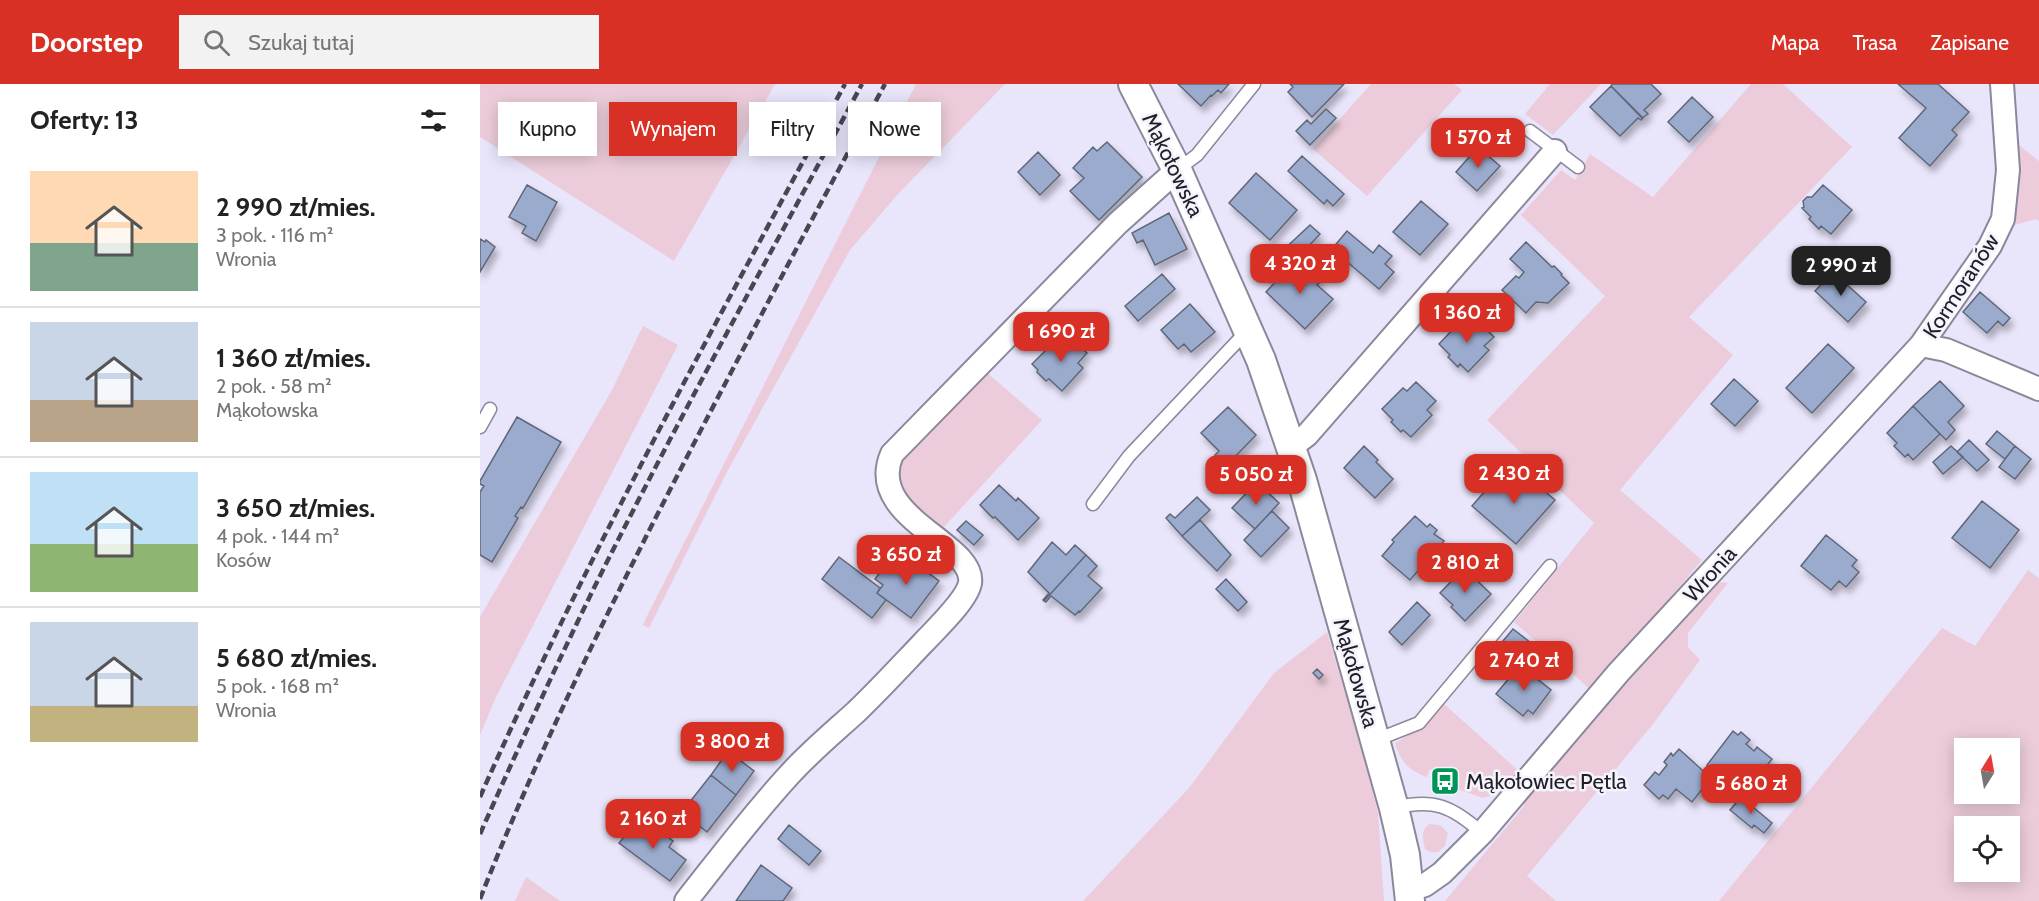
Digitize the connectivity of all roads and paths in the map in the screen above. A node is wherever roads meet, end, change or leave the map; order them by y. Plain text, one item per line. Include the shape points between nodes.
1 (1132, 84) edge
2 (1254, 84) edge
3 (2002, 84) edge
4 (1530, 131) dead end
5 (1555, 151) junction
6 (1578, 167) dead end
7 (1177, 170) junction
8 (1248, 330) junction
9 (1922, 345) junction
10 (2039, 389) edge
11 (490, 409) dead end
12 (480, 427) edge
13 (1292, 447) junction
14 (1093, 504) dead end
15 (1550, 566) dead end
16 (1376, 740) junction
17 (1394, 808) junction
18 (1482, 833) junction
19 (1410, 895) edge
20 (686, 901) edge

1 - 7 street, Mąkołowska
2 - 7 lane via 1197,155
3 - 9 street, Kormoranów via 2008,170 2003,219 1990,246
4 - 5 lane
5 - 6 lane
5 - 13 street via 1307,435
7 - 8 street, Mąkołowska
7 - 20 street via 1118,223 892,454 886,471 888,487 909,515 962,560 970,573 970,585 925,640 859,709 790,773
8 - 13 street, Mąkołowska
8 - 14 lane via 1129,456
9 - 10 street via 1946,350
9 - 18 street, Wronia via 1619,672
11 - 12 lane
13 - 16 street, Mąkołowska
15 - 16 lane via 1419,723
16 - 17 street, Mąkołowska
17 - 18 lane via 1428,803 1453,810
17 - 19 street, Mąkołowska
18 - 19 street, Wronia via 1442,873

